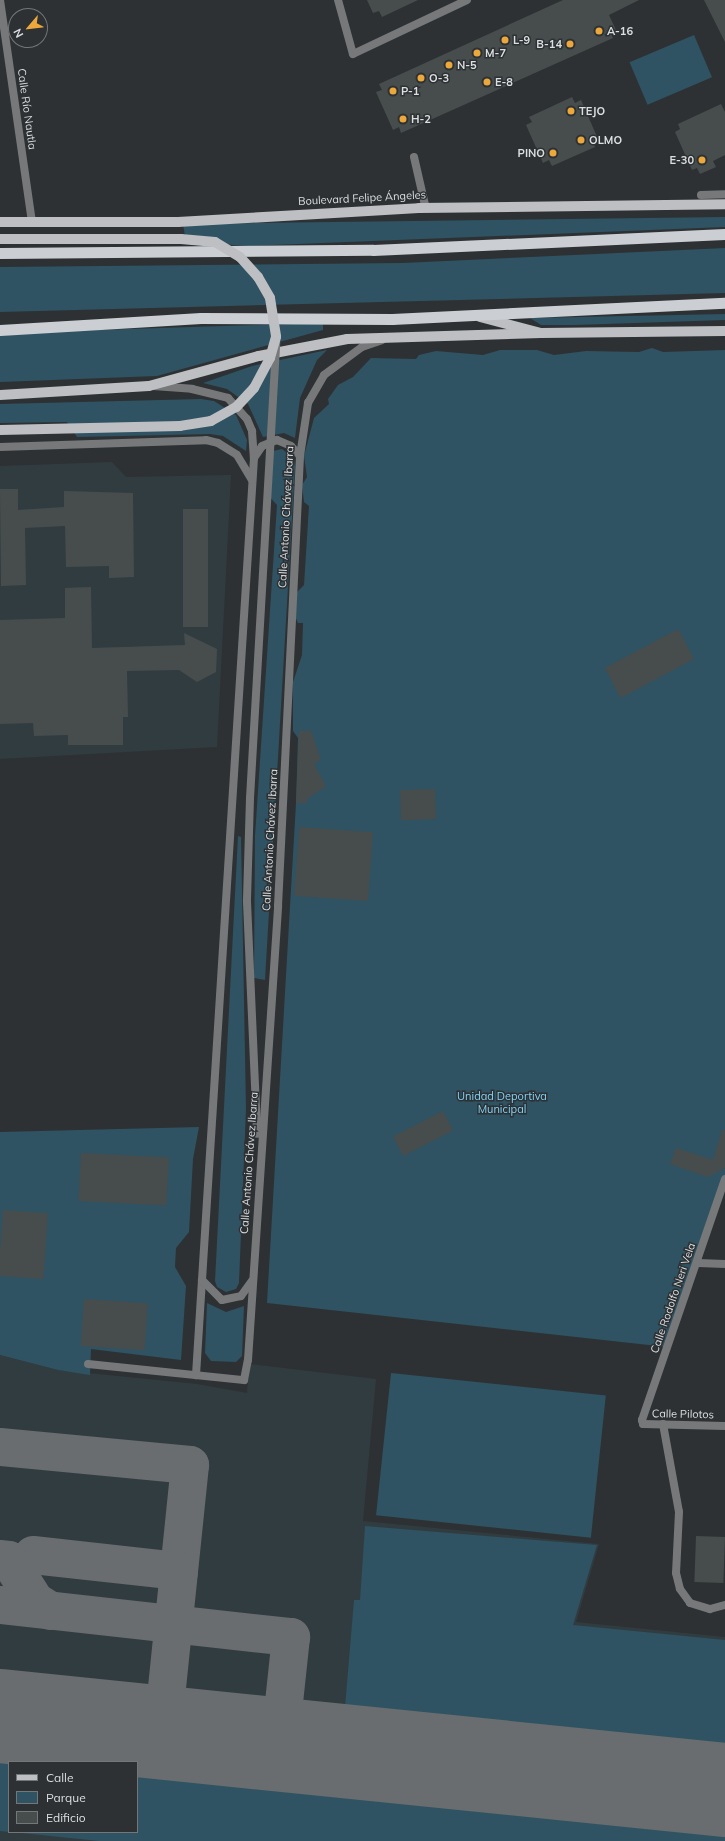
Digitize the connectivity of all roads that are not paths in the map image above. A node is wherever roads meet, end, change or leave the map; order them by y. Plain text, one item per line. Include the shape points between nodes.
1 (0, 0) edge
2 (338, 0) edge
3 (468, 0) edge
4 (414, 157) dead end
5 (725, 194) edge
6 (701, 195) dead end
7 (725, 204) edge
8 (419, 208) junction
9 (0, 222) edge
10 (32, 222) junction
11 (725, 234) edge
12 (0, 239) edge
13 (0, 253) edge
14 (725, 303) edge
15 (476, 316) junction
16 (0, 330) edge
17 (725, 331) edge
18 (540, 333) junction
19 (276, 337) junction
20 (383, 339) junction
21 (148, 386) junction
22 (0, 395) edge
23 (0, 430) edge
24 (0, 447) edge
25 (300, 456) junction
26 (254, 458) junction
27 (254, 485) junction
28 (259, 1173) junction
29 (725, 1180) edge
30 (698, 1263) junction
31 (725, 1264) edge
32 (202, 1280) junction
33 (252, 1281) junction
34 (88, 1364) dead end
35 (196, 1374) junction
36 (642, 1422) joint
37 (663, 1424) junction
38 (725, 1426) edge
39 (725, 1605) edge

1 - 10 street, Calle Río Nautla
2 - 3 street via 353,54
4 - 8 street via 425,205
5 - 6 street
7 - 8 main road, Boulevard Felipe Ángeles
8 - 10 main road, Boulevard Felipe Ángeles via 178,222
9 - 10 main road, Boulevard Felipe Ángeles
11 - 13 highway via 373,250
12 - 19 main road, bridge via 181,238 215,242 240,257 258,276 270,298
14 - 15 highway
15 - 16 highway via 392,320 200,318
15 - 18 main road
17 - 18 main road
18 - 20 main road
19 - 23 main road, bridge via 270,358 254,388 236,407 211,421 180,426
19 - 28 street, bridge via 276,383 250,798 247,902
20 - 21 main road via 324,342
20 - 25 street, Calle Antonio Chávez Ibarra via 362,346 324,375 308,403
21 - 22 main road
21 - 26 street via 192,388 228,398 247,419 252,431
24 - 27 street via 206,440 218,443 237,454
25 - 26 street via 291,446 277,440 262,446
25 - 28 street, Calle Antonio Chávez Ibarra via 278,906
26 - 27 street
27 - 32 street
28 - 33 street, Calle Antonio Chávez Ibarra
29 - 30 street, Calle Rodolfo Neri Vela
30 - 31 street
30 - 36 street, Calle Rodolfo Neri Vela
32 - 33 street via 222,1300 241,1296
32 - 35 street
33 - 35 street, Calle Antonio Chávez Ibarra via 248,1360 244,1380
34 - 35 street
36 - 37 street, Calle Pilotos
37 - 38 street, Calle Pilotos
37 - 39 street via 679,1512 676,1572 680,1589 690,1603 710,1609

